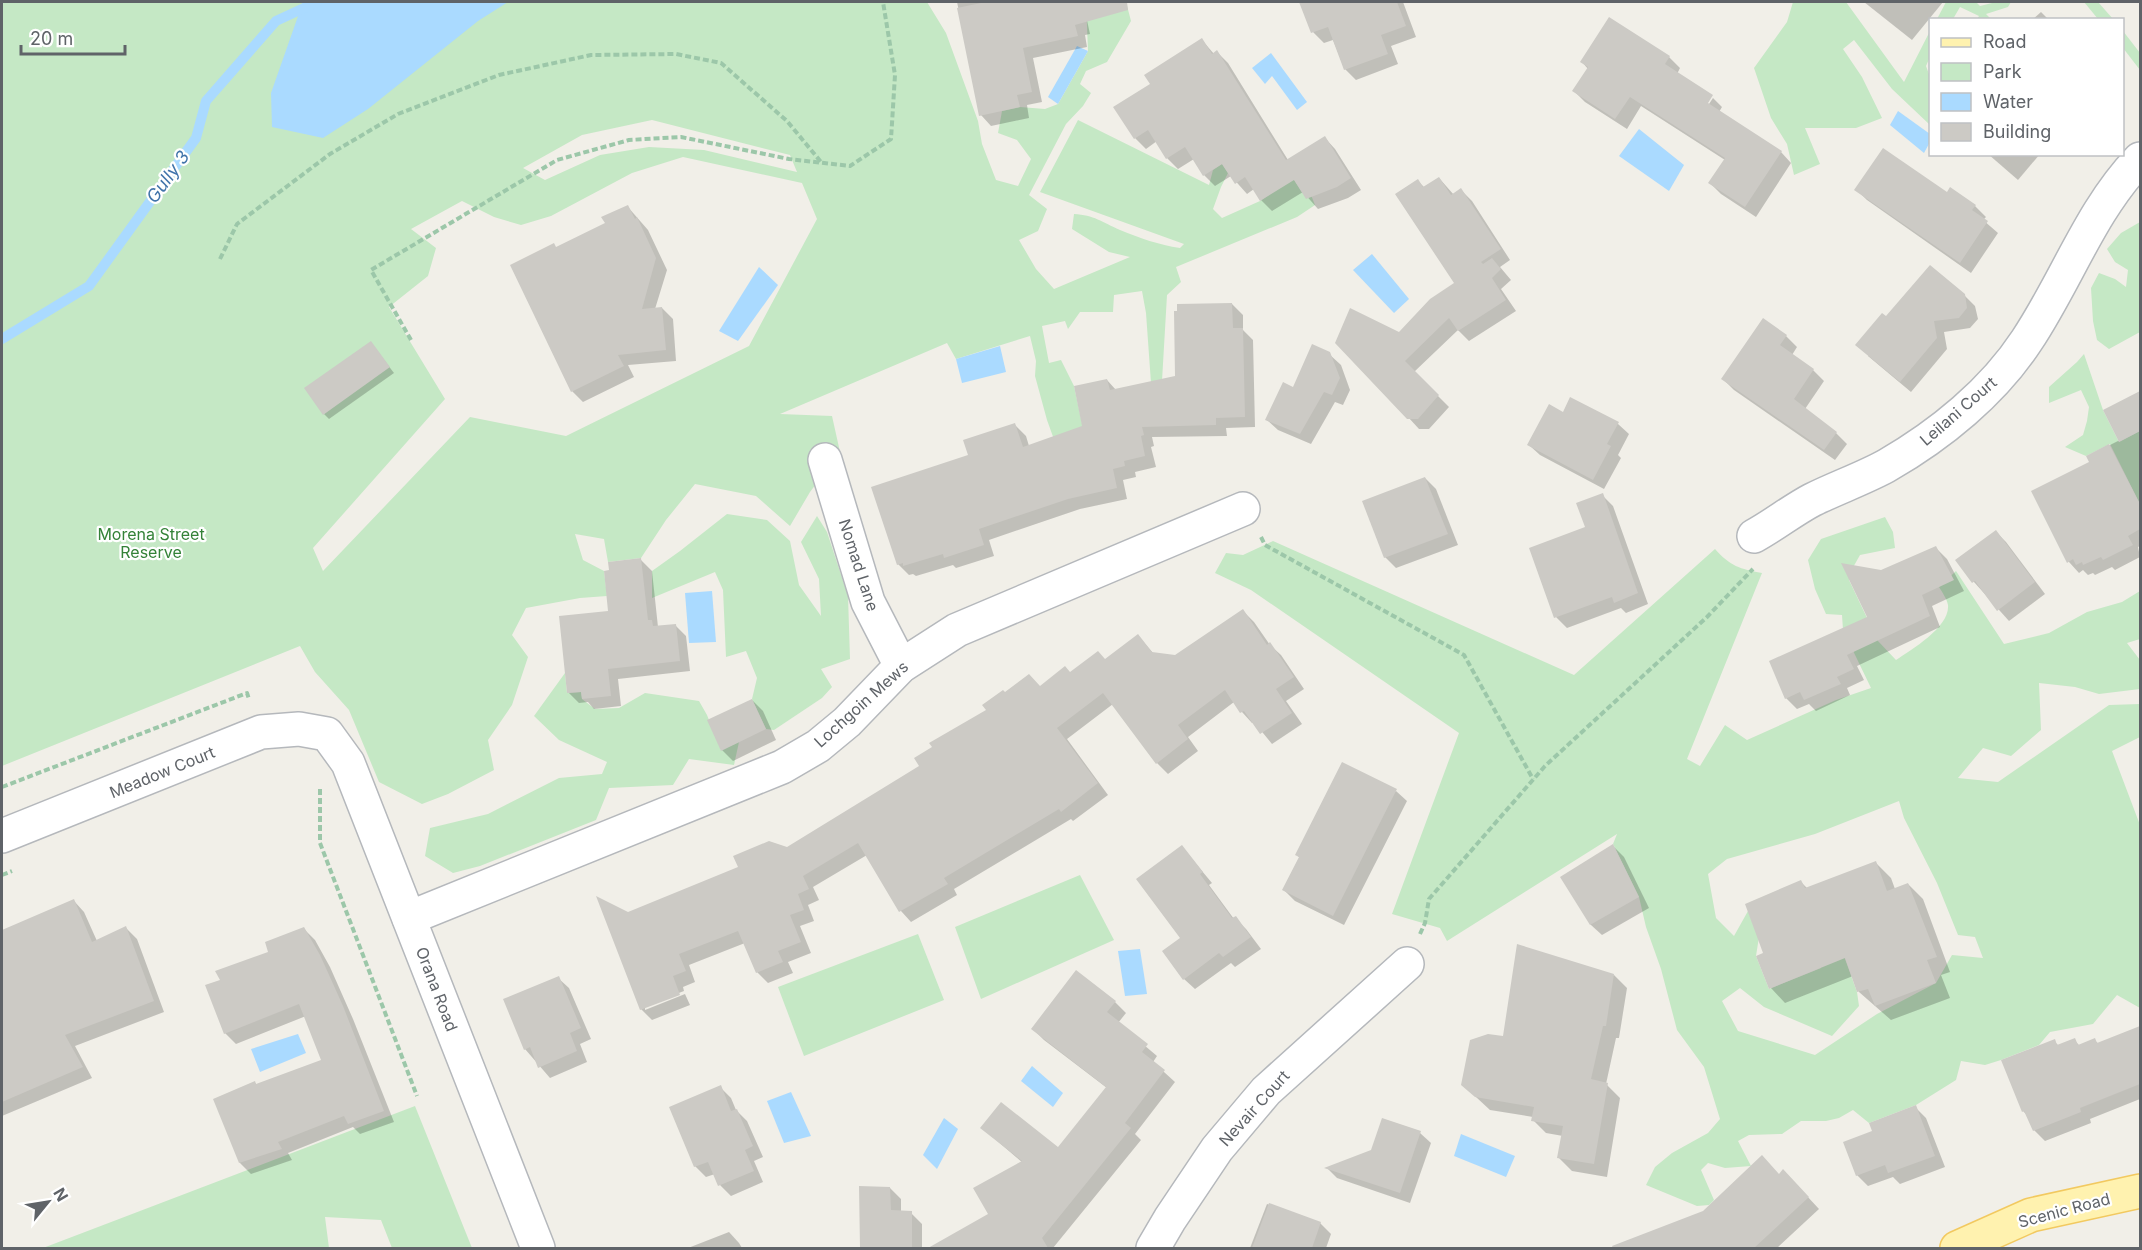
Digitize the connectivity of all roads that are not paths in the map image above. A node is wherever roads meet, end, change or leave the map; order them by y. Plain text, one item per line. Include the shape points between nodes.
1 (2140, 159) edge
2 (825, 460) dead end
3 (1243, 509) road end
4 (1754, 536) road end
5 (902, 666) junction
6 (327, 734) joint
7 (2, 836) edge
8 (409, 918) junction
9 (1407, 964) road end
10 (2140, 1191) edge
11 (538, 1248) edge
12 (1153, 1248) edge
13 (1957, 1248) edge

1 - 4 street, Leilani Court via 2095,219 2052,302 2026,342 1969,406 1909,452 1810,501
2 - 5 street, Nomad Lane via 868,602
3 - 5 street, Lochgoin Mews via 957,630
5 - 8 street, Lochgoin Mews via 847,722 818,746 782,767
6 - 7 street, Meadow Court via 299,729 261,732
6 - 8 street, Orana Road via 348,763
8 - 11 street, Orana Road
9 - 12 street, Nevair Court via 1266,1091 1217,1149
10 - 13 main road, Scenic Road via 2031,1215

